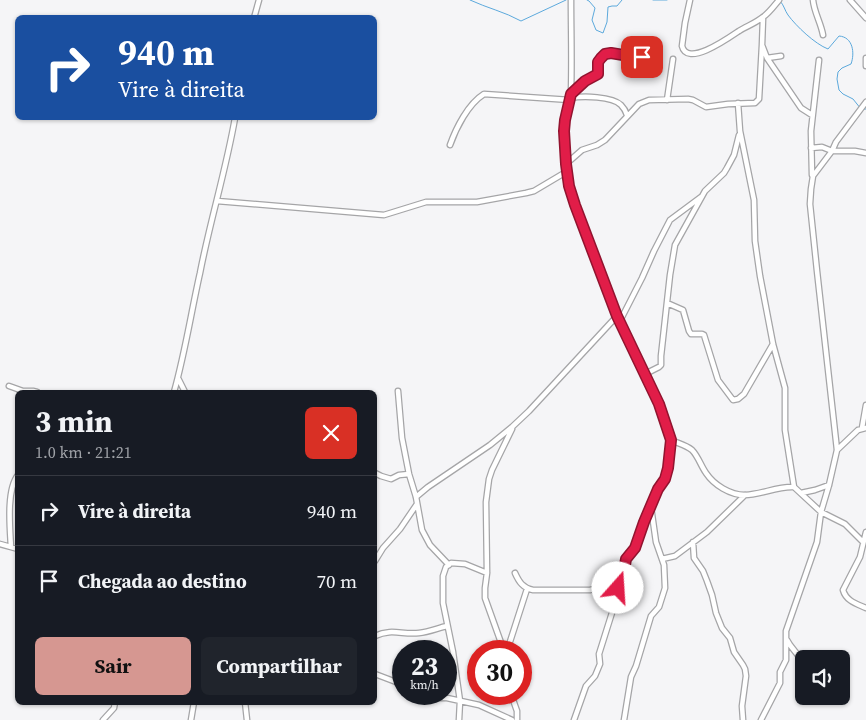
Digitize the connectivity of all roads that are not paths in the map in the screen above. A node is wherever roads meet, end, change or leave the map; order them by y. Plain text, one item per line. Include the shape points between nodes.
1 (259, 0) edge
2 (571, 0) edge
3 (690, 0) edge
4 (779, 0) edge
5 (812, 0) edge
6 (850, 0) edge
7 (255, 15) edge
8 (763, 18) junction
9 (866, 18) edge
10 (823, 35) dead end
11 (762, 45) junction
12 (781, 56) dead end
13 (656, 57) dead end
14 (767, 58) junction
15 (866, 58) edge
16 (673, 59) dead end
17 (819, 60) dead end
18 (866, 66) edge
19 (570, 97) junction
20 (667, 100) junction
21 (866, 102) edge
22 (738, 103) junction
23 (627, 115) junction
24 (812, 116) junction
25 (235, 120) edge
26 (740, 131) junction
27 (450, 146) dead end
28 (811, 148) junction
29 (832, 151) junction
30 (866, 153) edge
31 (566, 164) junction
32 (566, 172) junction
33 (812, 176) junction
34 (702, 197) junction
35 (217, 201) junction
36 (667, 303) junction
37 (617, 316) junction
38 (620, 321) junction
39 (773, 344) junction
40 (645, 374) junction
41 (178, 378) junction
42 (9, 386) dead end
43 (20, 390) edge
44 (175, 390) edge
45 (184, 390) edge
46 (398, 391) dead end
47 (866, 405) edge
48 (512, 428) junction
49 (864, 428) edge
50 (671, 440) junction
51 (837, 450) junction
52 (409, 474) junction
53 (377, 475) edge
54 (15, 478) edge
55 (829, 484) junction
56 (794, 487) junction
57 (801, 492) junction
58 (745, 495) junction
59 (416, 497) junction
60 (418, 504) junction
61 (651, 507) junction
62 (821, 512) junction
63 (866, 532) edge
64 (693, 542) junction
65 (863, 542) junction
66 (0, 544) edge
67 (11, 547) junction
68 (15, 548) edge
69 (377, 558) edge
70 (662, 559) junction
71 (449, 564) junction
72 (487, 573) junction
73 (515, 573) dead end
74 (616, 580) junction
75 (527, 589) junction
76 (866, 608) edge
77 (447, 626) junction
78 (377, 635) edge
79 (786, 638) junction
80 (502, 640) edge
81 (510, 640) edge
82 (795, 651) edge
83 (377, 675) edge
84 (392, 680) edge
85 (457, 700) edge
86 (460, 701) junction
87 (115, 705) edge
88 (193, 705) edge
89 (244, 705) edge
90 (515, 705) edge
91 (190, 719) edge
92 (103, 720) edge
93 (247, 720) edge
94 (460, 720) edge
95 (512, 720) edge
96 (517, 720) edge
97 (574, 720) edge
98 (624, 720) edge
99 (743, 720) edge
100 (761, 720) edge

1 - 7 street
2 - 19 street
3 - 8 street via 682,39 682,49 688,53 712,48
4 - 8 street
5 - 10 street
6 - 9 street
8 - 11 street
11 - 14 street
11 - 22 street via 759,99 755,103
12 - 14 street
13 - 19 street via 605,54 598,62 598,74 585,81
14 - 24 street via 801,108
15 - 18 street
16 - 20 street
17 - 24 street
19 - 23 street via 614,101
19 - 27 street via 484,94 456,128
19 - 31 street via 564,131
20 - 22 street via 690,99 706,107
20 - 23 street via 644,101
21 - 29 street
22 - 26 street
23 - 31 street via 605,140 579,151
24 - 28 street
25 - 35 street
26 - 34 street via 731,162
26 - 39 street via 754,200 755,242
28 - 29 street via 822,147
28 - 33 street
29 - 30 street
29 - 33 street
31 - 32 street
32 - 35 street via 526,193 477,202 426,202 384,215
32 - 37 street via 575,205
33 - 51 street via 810,204
34 - 36 street via 675,245
34 - 38 street via 670,220
35 - 41 street
36 - 39 street via 683,310 691,334 704,336 718,380 733,400 744,394
36 - 40 street via 661,365
37 - 38 street
37 - 48 street
38 - 40 street
39 - 56 street via 785,388 785,430
40 - 50 street
41 - 44 street
41 - 45 street
42 - 43 street
46 - 52 street
47 - 49 street
48 - 59 street
48 - 72 street via 492,470 487,491
49 - 51 street
50 - 58 street via 694,452 706,474 721,488
50 - 61 street via 665,479
51 - 55 street
52 - 53 street via 391,479
52 - 59 street
54 - 67 street via 9,509
55 - 57 street
55 - 62 street
56 - 57 street
56 - 58 street
57 - 62 street
58 - 64 street
59 - 60 street
60 - 69 street
60 - 71 street via 422,530 430,545
61 - 70 street
61 - 74 street via 635,548
62 - 65 street via 844,524
62 - 79 street via 817,542
63 - 65 street
64 - 70 street via 675,556
64 - 99 street via 694,558 707,581 719,621 745,670
65 - 76 street via 860,557 843,590 847,598
66 - 67 street
67 - 68 street
70 - 98 street via 664,594 651,616 631,677
71 - 72 street via 465,564
71 - 77 street via 442,582
72 - 80 street via 485,598
73 - 75 street
74 - 75 street via 590,590
74 - 97 street via 616,600 599,654 600,664 586,686
75 - 81 street
77 - 78 street via 419,633 390,631
77 - 86 street
79 - 82 street
79 - 100 street via 786,660 780,672 780,682
83 - 84 street
85 - 86 street
86 - 94 street
86 - 95 street via 479,705
87 - 92 street
88 - 91 street
89 - 93 street
90 - 96 street

